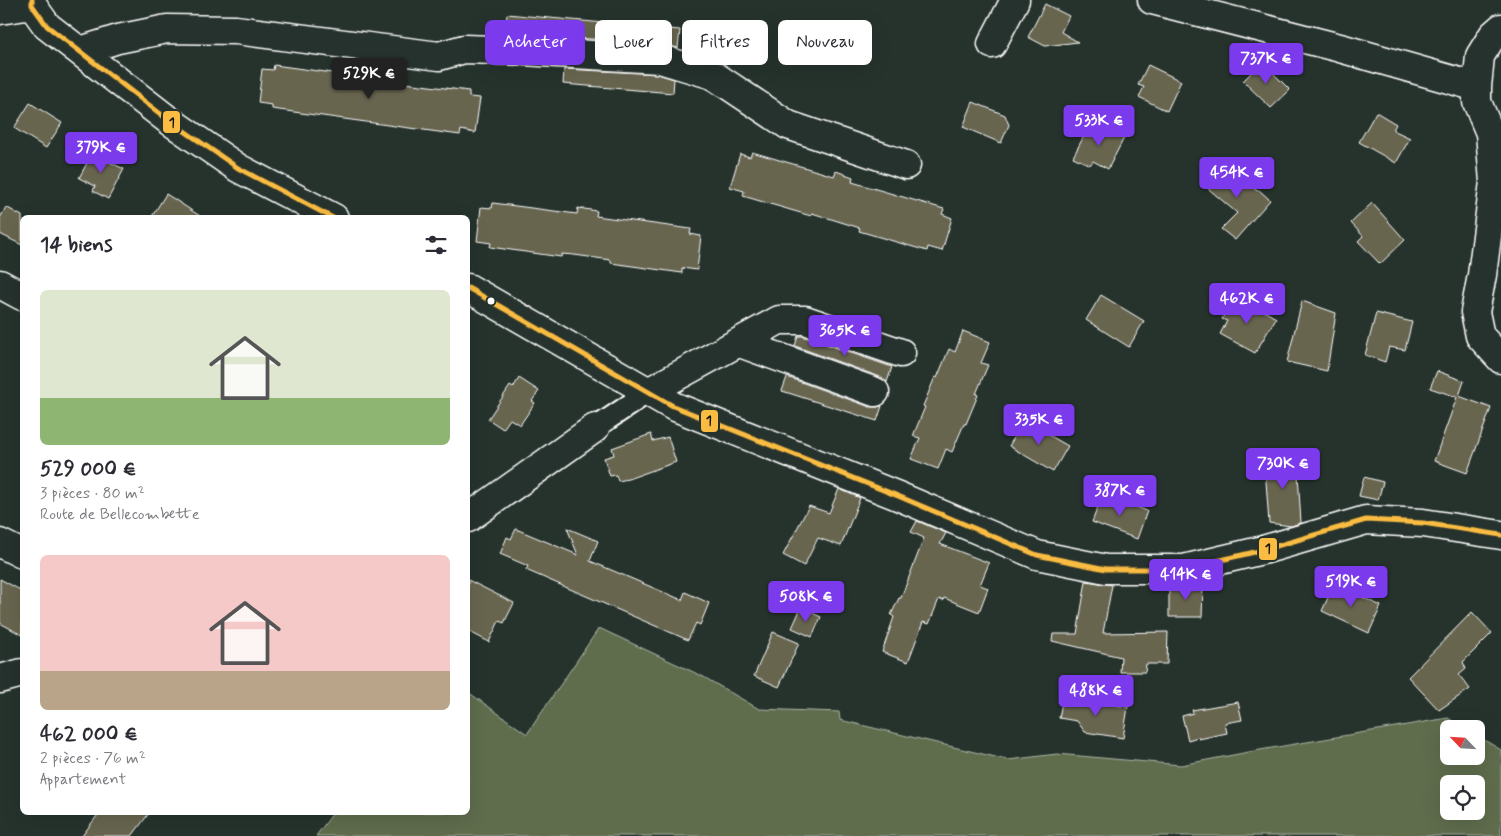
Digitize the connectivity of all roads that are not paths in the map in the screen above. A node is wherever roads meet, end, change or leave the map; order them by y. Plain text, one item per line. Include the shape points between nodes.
1 (1015, 0) edge
2 (1152, 0) edge
3 (32, 3) edge
4 (0, 10) edge
5 (1501, 28) edge
6 (992, 44) dead end
7 (80, 51) junction
8 (1477, 86) junction
9 (906, 165) dead end
10 (328, 215) edge
11 (0, 284) edge
12 (470, 289) edge
13 (20, 295) edge
14 (740, 342) junction
15 (901, 353) dead end
16 (1501, 359) edge
17 (650, 392) junction
18 (875, 392) dead end
19 (595, 428) joint
20 (470, 517) edge
21 (1501, 534) edge
22 (0, 543) edge
23 (20, 553) edge
24 (20, 674) edge
25 (0, 679) edge

1 - 6 street
2 - 8 street
3 - 4 street
3 - 7 street via 47,26
5 - 8 street via 1480,56
7 - 9 street via 167,29 236,30 438,56 464,50 660,59 713,74 788,126
7 - 10 street via 167,119 238,168
8 - 16 street via 1477,102 1490,133 1494,182 1475,312 1480,336
11 - 13 street
12 - 17 street
14 - 15 street via 779,320 805,320
14 - 17 street
14 - 18 street
17 - 19 street
17 - 21 street via 673,406 1037,555 1106,569 1183,569 1366,520 1423,523
19 - 20 street
22 - 23 street
24 - 25 street

